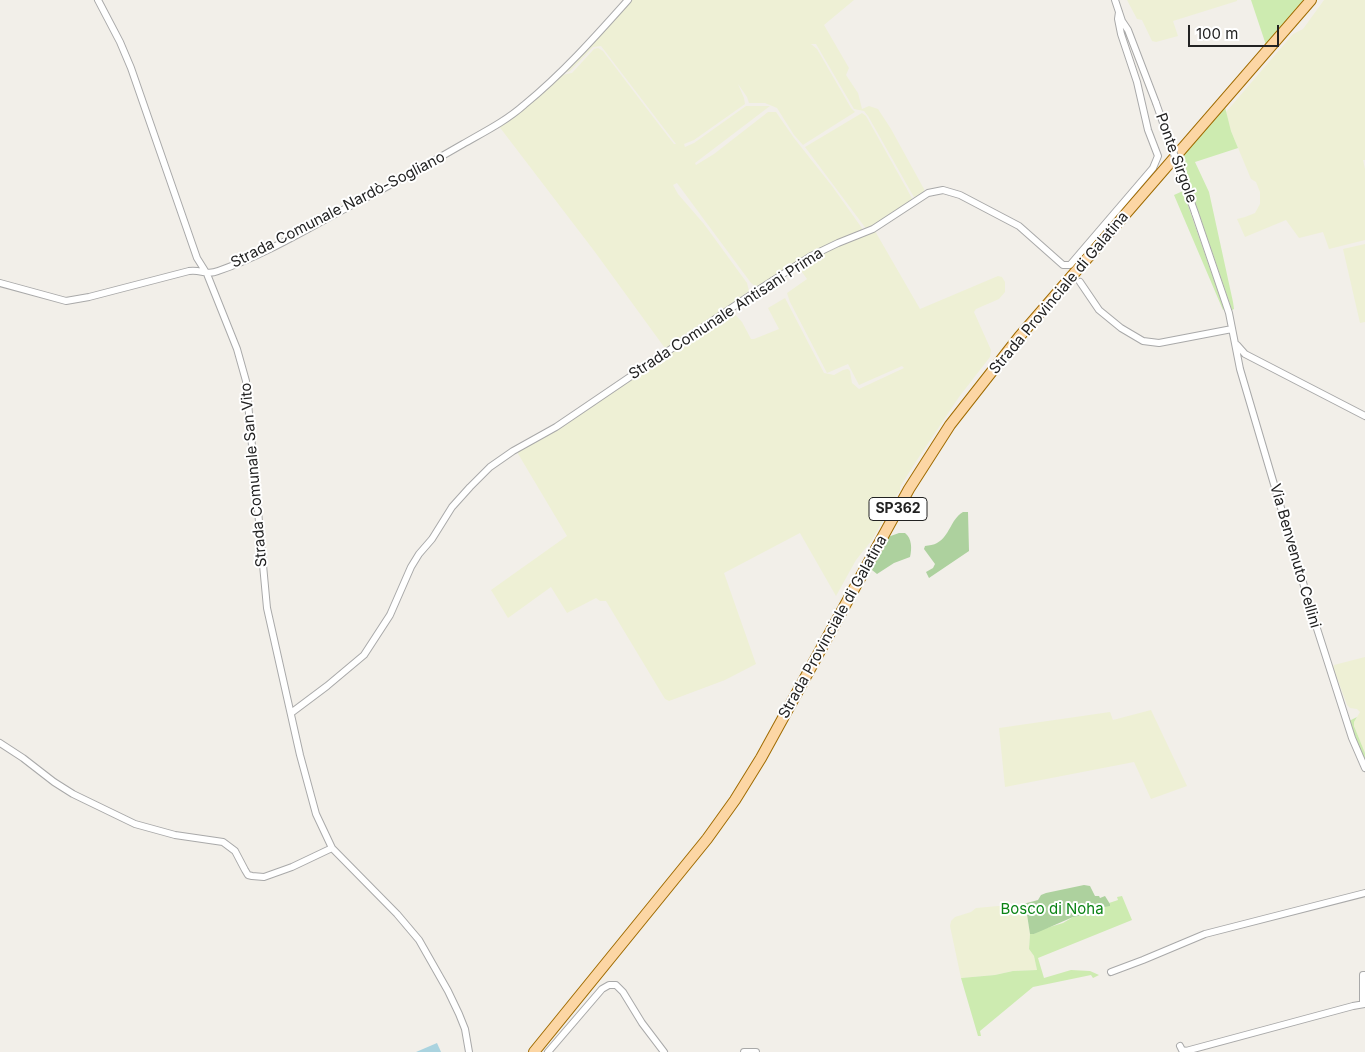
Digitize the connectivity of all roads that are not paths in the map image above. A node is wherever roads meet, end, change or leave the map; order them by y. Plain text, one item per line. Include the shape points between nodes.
1 (98, 0) edge
2 (628, 0) edge
3 (1115, 0) edge
4 (1311, 0) edge
5 (1119, 12) junction
6 (207, 274) junction
7 (1080, 282) dead end
8 (0, 283) edge
9 (1232, 329) junction
10 (1235, 342) junction
11 (1365, 416) edge
12 (290, 713) junction
13 (0, 743) edge
14 (1365, 768) edge
15 (332, 848) junction
16 (1365, 893) edge
17 (1111, 972) dead end
18 (1365, 975) edge
19 (1364, 1004) edge
20 (1180, 1046) dead end
21 (469, 1052) edge
22 (534, 1052) edge
23 (548, 1052) edge
24 (664, 1052) edge
25 (744, 1052) edge
26 (756, 1052) edge

1 - 6 street, Strada Comunale San Vito via 131,68 197,258
2 - 6 street, Strada Comunale Nardò-Sogliano via 547,86 501,122 413,173 267,250
3 - 5 street
4 - 22 main road, Strada Provinciale di Galatina / SP362 via 1019,337 950,425 909,489 735,800
5 - 9 street, Ponte Sirgole, bridge via 1156,103
5 - 12 street, Strada Comunale Antisani Prima via 1122,34 1158,160 1070,265 1063,265 1019,226 943,190 928,193 873,229 811,256 556,427 490,467 452,507 420,554 390,615 364,655
6 - 8 street, Strada Comunale Nardò-Sogliano via 189,271 66,301
6 - 12 street, Strada Comunale San Vito via 237,349 246,381 267,608
7 - 9 street via 1099,310 1143,341 1159,343
9 - 10 street, Via Benvenuto Cellini
10 - 11 street via 1245,354
10 - 14 street, Via Benvenuto Cellini via 1240,369 1312,613 1352,738
12 - 15 street, Strada Comunale San Vito via 316,814
13 - 15 street via 73,794 135,824 175,835 223,842 235,851 252,876 264,876 292,867
15 - 21 street, Strada Comunale San Vito via 419,940 459,1014
16 - 17 street via 1204,934
18 - 19 street
19 - 20 street via 1186,1051
23 - 24 street via 602,989 616,985
25 - 26 street

